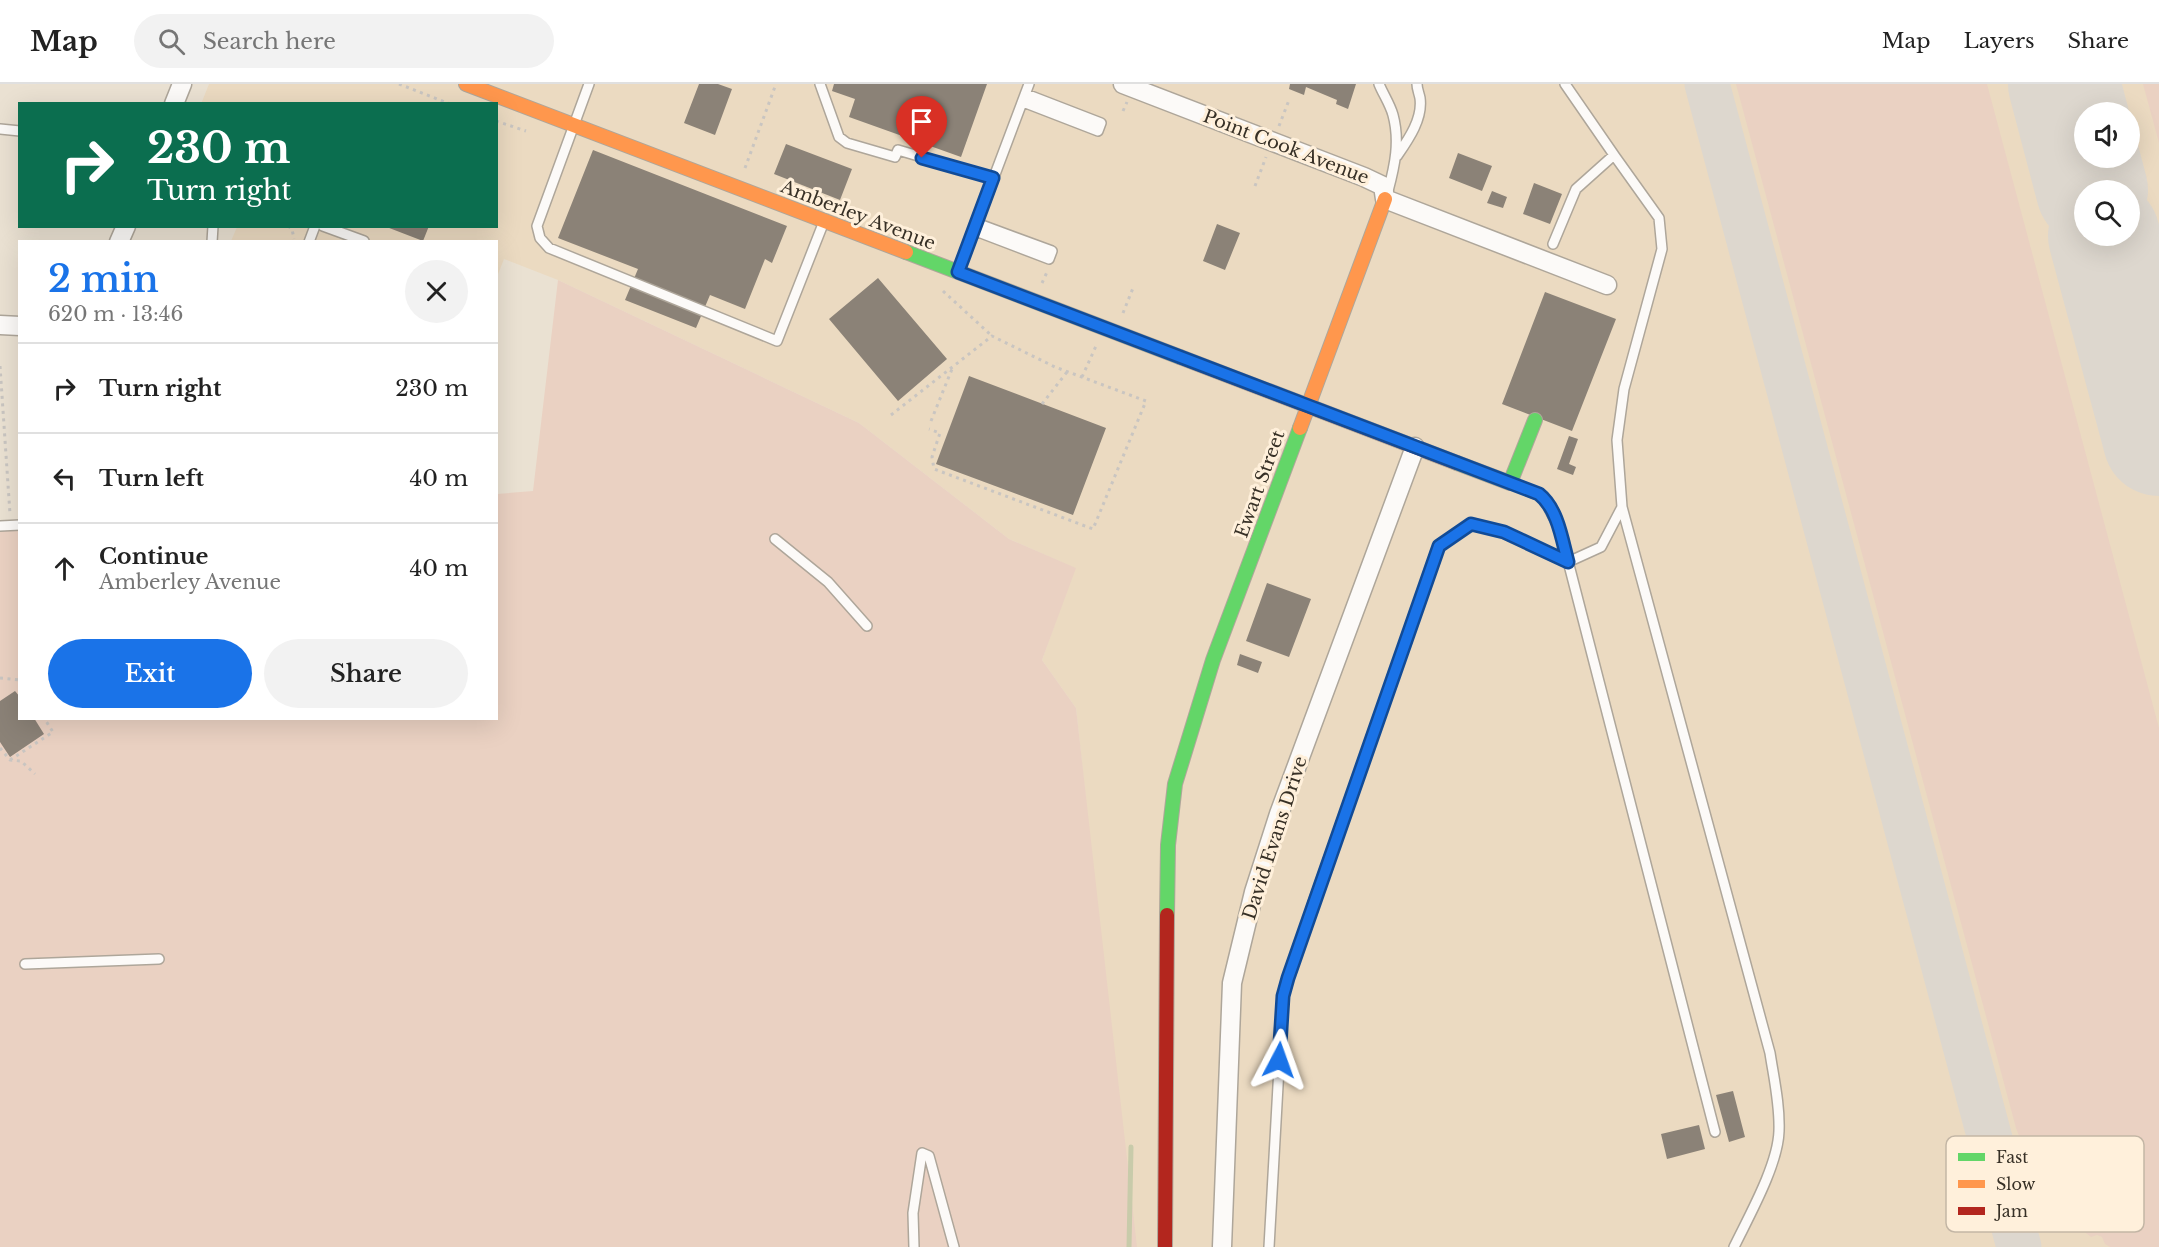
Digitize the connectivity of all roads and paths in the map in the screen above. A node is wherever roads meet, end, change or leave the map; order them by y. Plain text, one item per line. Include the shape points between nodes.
1 (182, 84) edge
2 (399, 84) edge
3 (466, 84) edge
4 (589, 84) edge
5 (776, 84) edge
6 (820, 84) edge
7 (1029, 84) edge
8 (1379, 84) edge
9 (1417, 84) edge
10 (1565, 84) edge
11 (1126, 91) edge
12 (1024, 98) junction
13 (175, 102) edge
14 (445, 102) edge
15 (1123, 111) dead end
16 (498, 122) edge
17 (573, 125) junction
18 (1100, 127) dead end
19 (0, 129) edge
20 (531, 129) dead end
21 (18, 131) edge
22 (1614, 155) junction
23 (1397, 156) junction
24 (741, 178) dead end
25 (993, 178) junction
26 (1385, 199) junction
27 (824, 222) junction
28 (974, 226) junction
29 (290, 228) edge
30 (327, 228) edge
31 (294, 239) dead end
32 (359, 240) edge
33 (1553, 243) dead end
34 (1050, 259) joint
35 (958, 272) junction
36 (1607, 285) dead end
37 (1039, 291) dead end
38 (0, 325) edge
39 (18, 326) edge
40 (0, 366) edge
41 (953, 367) junction
42 (1067, 372) junction
43 (1042, 404) dead end
44 (1308, 406) junction
45 (891, 415) dead end
46 (1535, 420) dead end
47 (931, 421) dead end
48 (929, 429) dead end
49 (1415, 447) junction
50 (1510, 483) junction
51 (1622, 507) junction
52 (15, 525) edge
53 (0, 526) edge
54 (775, 539) dead end
55 (1568, 562) junction
56 (867, 626) dead end
57 (0, 678) edge
58 (18, 680) edge
59 (45, 720) edge
60 (0, 748) edge
61 (10, 760) junction
62 (35, 774) dead end
63 (159, 959) dead end
64 (25, 963) dead end
65 (1714, 1132) dead end
66 (914, 1247) edge
67 (954, 1247) edge
68 (1165, 1247) edge
69 (1222, 1247) edge
70 (1269, 1247) edge
71 (1734, 1247) edge

1 - 13 street
2 - 14 path
3 - 17 street, Amberley Avenue
4 - 17 lane
5 - 24 path
6 - 25 lane via 834,129 842,140 895,157 898,150
7 - 12 lane
8 - 23 lane via 1393,114
9 - 23 lane via 1417,121
10 - 22 lane
11 - 15 path
11 - 26 street, Point Cook Avenue via 1364,177 1383,186
12 - 18 lane
12 - 25 lane
16 - 20 path via 522,131
17 - 27 street, Amberley Avenue
17 - 27 lane via 537,226 540,238 549,248 777,340
19 - 21 lane
22 - 33 lane via 1576,189
22 - 51 lane via 1659,218 1662,249 1624,389 1617,440
23 - 26 lane
25 - 28 lane
26 - 36 street, Point Cook Avenue
26 - 44 street, Ewart Street
27 - 35 street, Amberley Avenue
28 - 34 lane
28 - 35 lane
29 - 31 path
30 - 32 lane
34 - 37 path
35 - 44 street, Amberley Avenue
38 - 39 street
40 - 52 path
41 - 42 path via 992,336
41 - 45 path
41 - 47 path
42 - 43 path
42 - 48 path via 1146,401 1093,529 934,469 932,458 940,433
44 - 49 street, Amberley Avenue
44 - 68 street, Ewart Street via 1219,647 1175,784 1168,845
46 - 50 street
49 - 50 street, Amberley Avenue
49 - 69 street, David Evans Drive via 1279,814 1254,892 1232,983
50 - 55 lane via 1543,497 1556,520
51 - 55 lane via 1601,547
51 - 71 lane via 1770,1053 1778,1097 1779,1133 1767,1177
52 - 53 lane
54 - 56 lane via 828,582
55 - 65 lane
55 - 70 lane via 1504,532 1471,524 1439,546 1283,996
57 - 58 path
59 - 61 path via 53,732
60 - 61 path
61 - 62 path via 21,761
63 - 64 lane
66 - 67 lane via 913,1213 922,1153 929,1156

